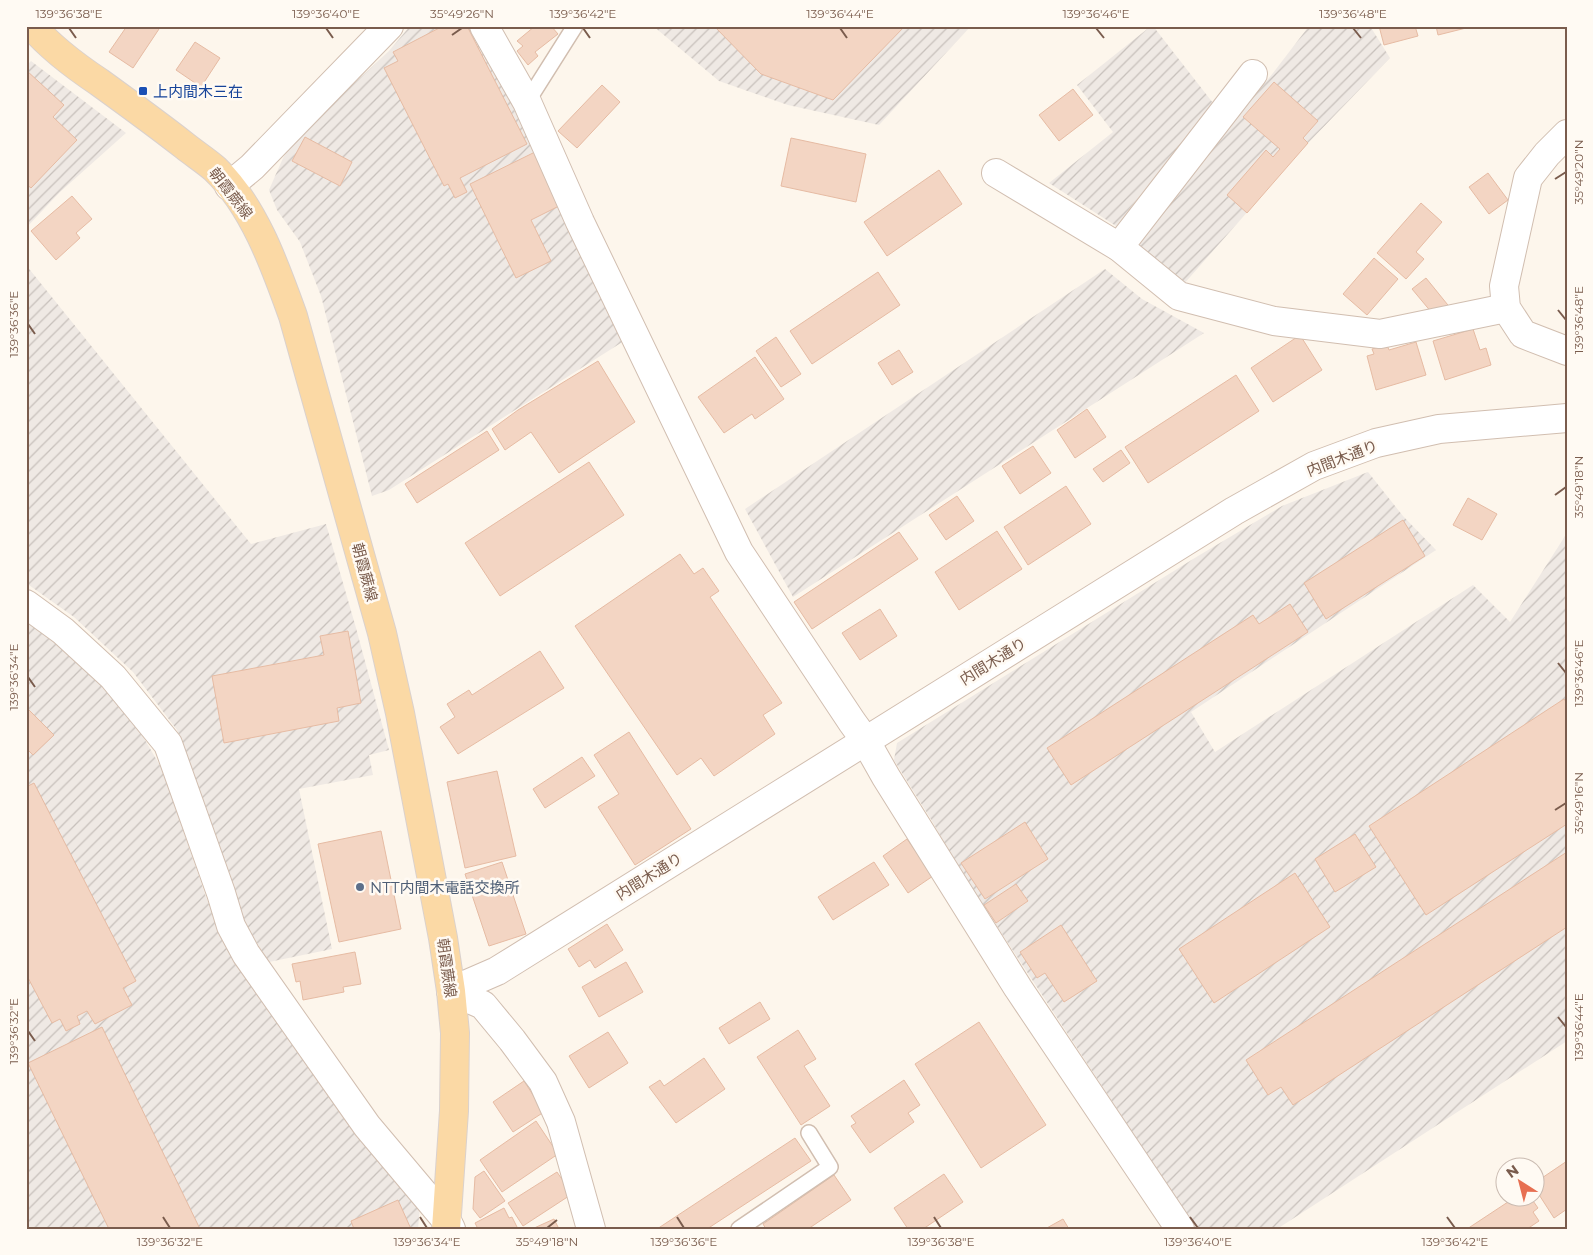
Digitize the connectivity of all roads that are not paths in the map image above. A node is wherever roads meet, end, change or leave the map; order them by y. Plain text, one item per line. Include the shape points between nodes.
1 (389, 26) edge
2 (484, 26) edge
3 (575, 26) edge
4 (31, 31) edge
5 (1253, 74) dead end
6 (528, 102) junction
7 (1567, 134) edge
8 (996, 173) dead end
9 (229, 186) junction
10 (1119, 246) junction
11 (1506, 308) junction
12 (1567, 352) edge
13 (1567, 418) edge
14 (26, 604) edge
15 (865, 740) junction
16 (451, 991) junction
17 (809, 1133) dead end
18 (448, 1226) edge
19 (591, 1229) edge
20 (739, 1229) edge
21 (1180, 1229) edge

1 - 9 street via 252,167
2 - 6 street
3 - 6 lane
4 - 9 main road, 朝霞蕨線 via 161,127 215,170
5 - 10 street
6 - 15 street via 580,222 739,552
7 - 11 street via 1528,178 1504,286
8 - 10 street
9 - 16 main road, 朝霞蕨線 via 262,236 294,316 360,550 400,713
10 - 11 street via 1179,296 1274,321 1380,334
11 - 12 street via 1523,334
13 - 15 street, 内間木通り via 1439,430 1376,443 1314,466 1234,511
14 - 18 street via 63,631 113,677 168,744 231,926 246,954 368,1126
15 - 16 street, 内間木通り via 497,971
15 - 21 street via 1018,988
16 - 18 main road, 朝霞蕨線 via 455,1032 454,1111
16 - 19 street via 483,1005 543,1082 561,1122
17 - 20 lane via 830,1166

